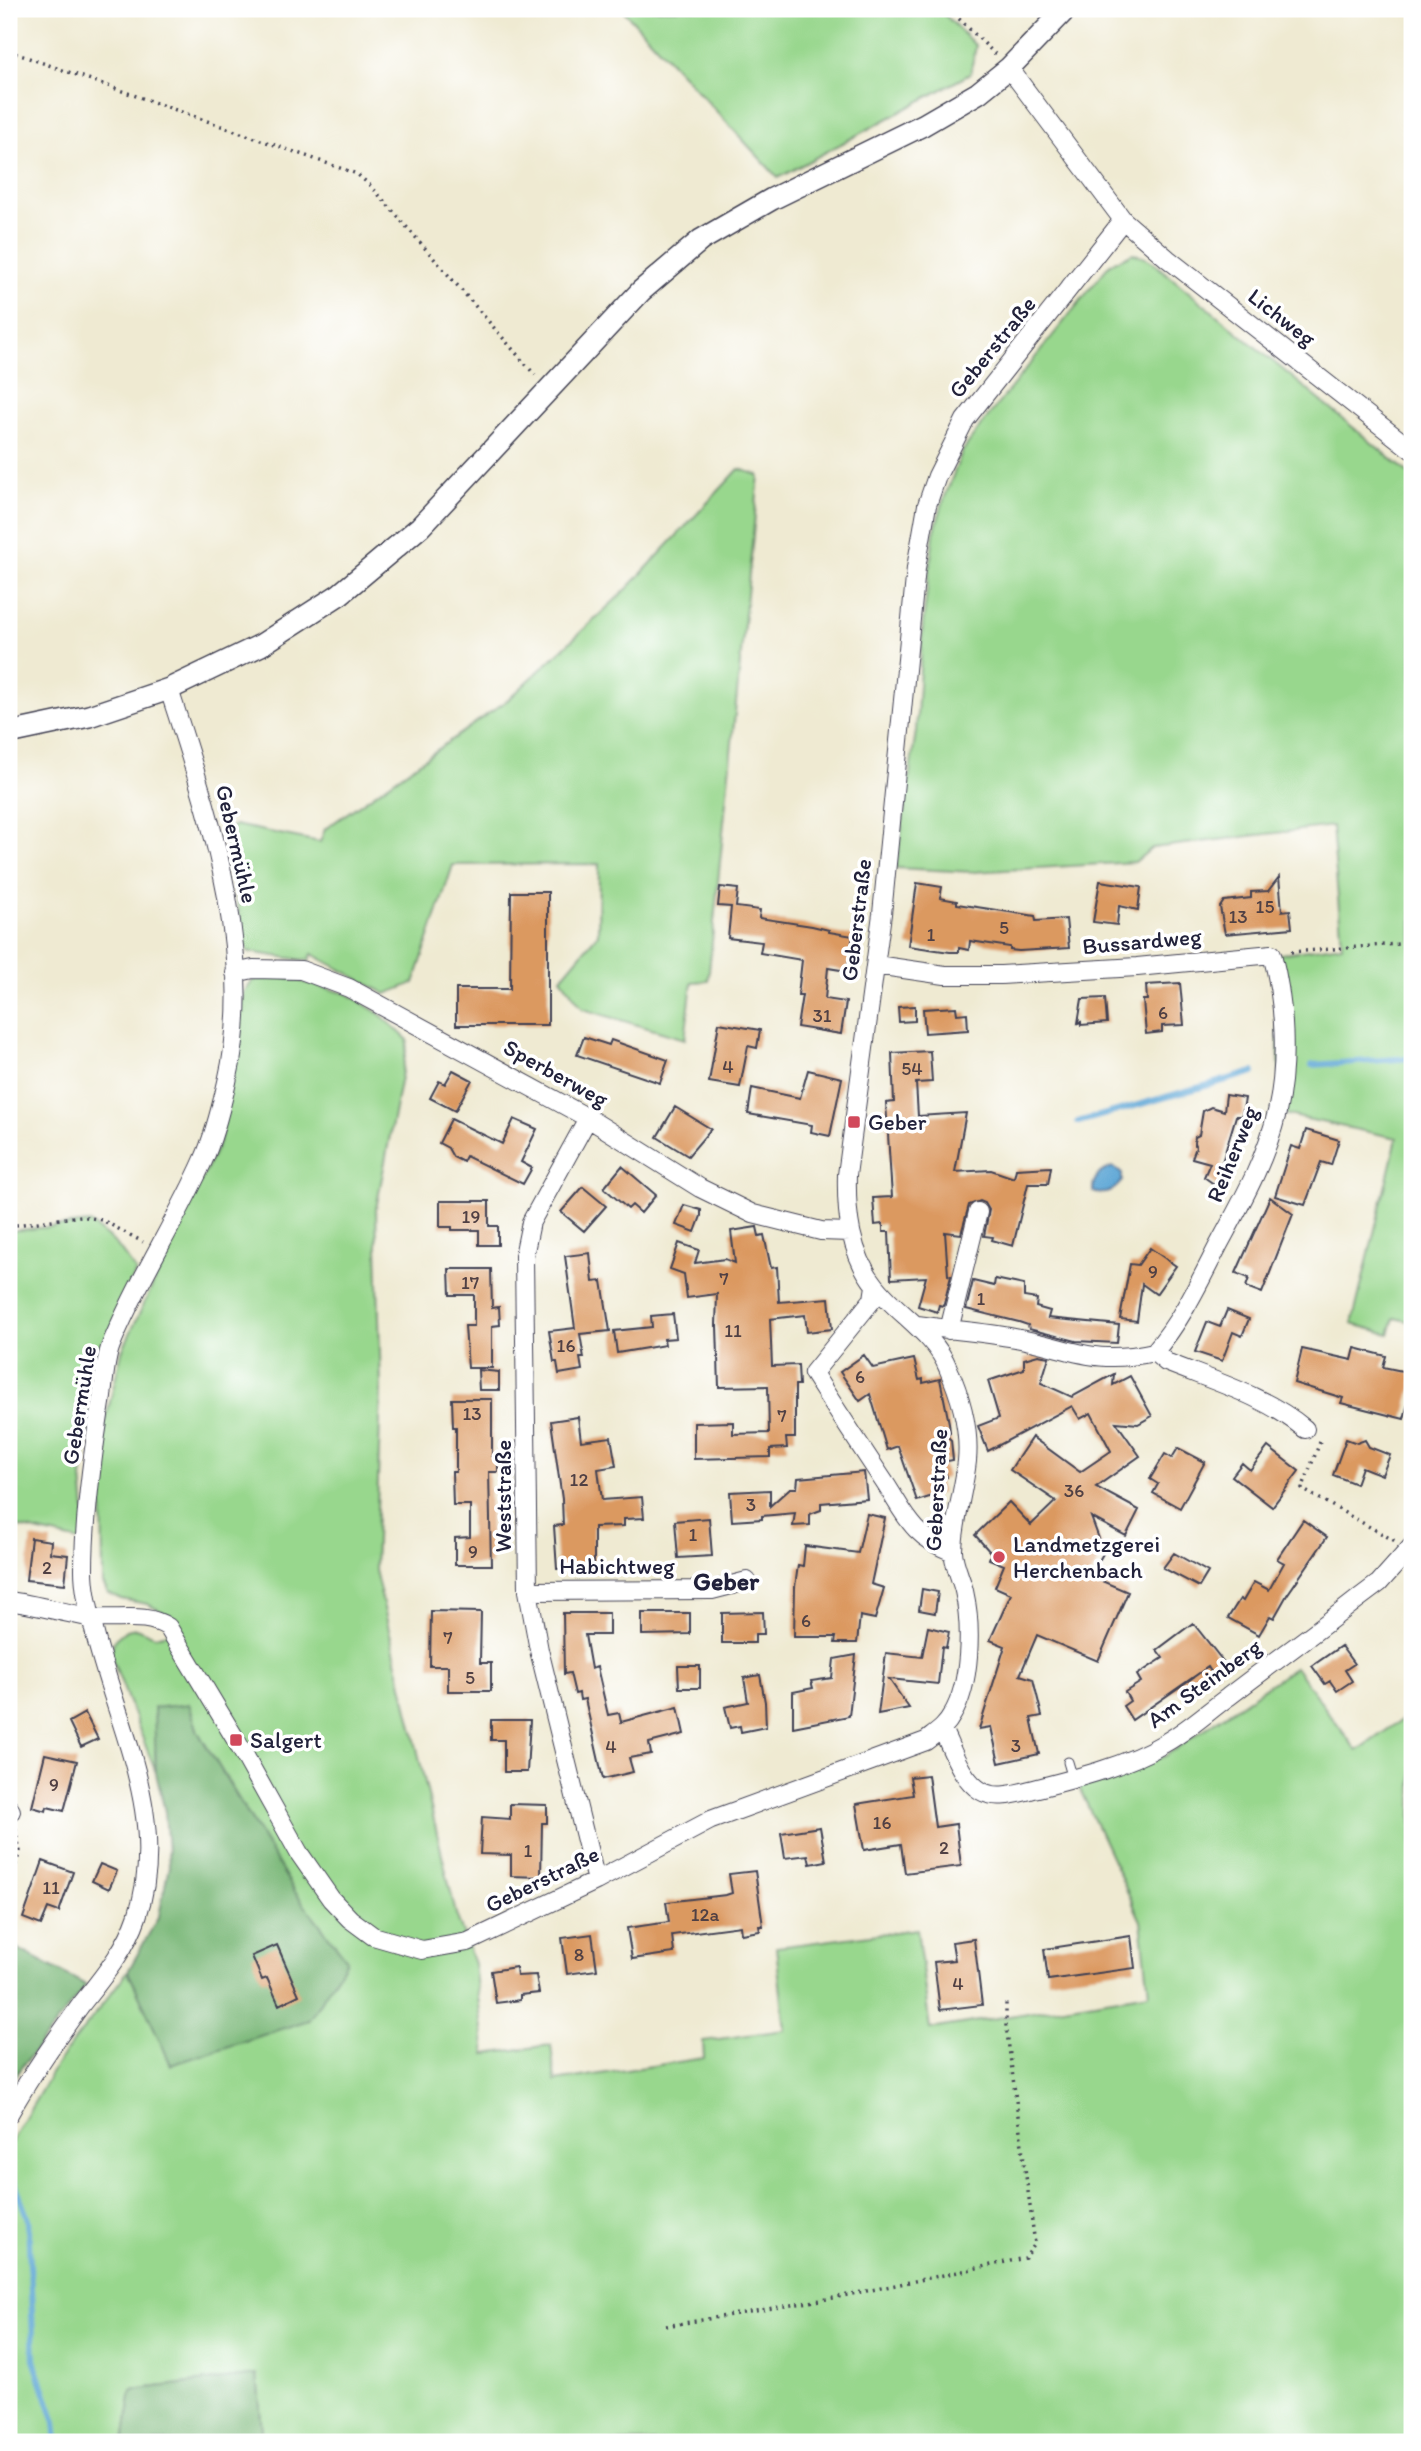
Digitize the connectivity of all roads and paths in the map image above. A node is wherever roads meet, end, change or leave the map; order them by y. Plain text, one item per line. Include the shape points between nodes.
1 (948, 9) edge
2 (1066, 9) edge
3 (9, 51) edge
4 (1009, 68) junction
5 (1123, 220) junction
6 (548, 390) junction
7 (1412, 450) edge
8 (169, 689) junction
9 (9, 733) edge
10 (1412, 943) edge
11 (1272, 954) junction
12 (876, 965) junction
13 (235, 973) junction
14 (588, 1118) junction
15 (978, 1212) dead end
16 (9, 1226) edge
17 (850, 1231) junction
18 (157, 1250) junction
19 (875, 1286) junction
20 (918, 1325) junction
21 (949, 1330) junction
22 (1154, 1352) junction
23 (1305, 1429) joint
24 (1411, 1547) edge
25 (953, 1552) junction
26 (747, 1581) dead end
27 (528, 1591) junction
28 (9, 1601) edge
29 (91, 1618) junction
30 (942, 1729) junction
31 (10, 1809) edge
32 (596, 1881) junction
33 (9, 1885) edge
34 (1006, 2002) dead end
35 (9, 2113) edge
36 (666, 2326) dead end

1 - 4 path
2 - 4 street
3 - 6 path via 358,174
4 - 5 street
4 - 6 street via 978,93 923,125 772,198 701,240 641,291
5 - 7 street, Lichweg
5 - 12 street, Geberstraße via 965,420 927,505 916,568
6 - 8 street via 420,527 340,594 261,645
8 - 9 street via 89,716
8 - 13 street, Gebermühle via 226,884
10 - 11 path
11 - 12 street, Bussardweg via 1001,975 945,975
11 - 22 street, Reiherweg via 1283,1032 1276,1114 1262,1156 1225,1234 1182,1314
12 - 17 street, Geberstraße via 847,1175
13 - 14 street, Sperberweg via 302,970 349,988
13 - 18 street, Gebermühle via 235,1030 228,1080 204,1159
14 - 17 street, Sperberweg via 700,1188 753,1214 821,1231
14 - 27 street, Weststraße via 531,1222 524,1256
15 - 21 street
16 - 18 path via 81,1216 102,1220
17 - 19 street, Geberstraße
18 - 29 street, Gebermühle via 109,1348 85,1527 84,1576
19 - 20 street, Geberstraße
19 - 25 street via 873,1299 813,1373 913,1527 925,1539
20 - 21 street
20 - 25 street, Geberstraße via 947,1364 967,1428
21 - 22 street via 1016,1338 1096,1358
22 - 23 street via 1166,1363 1259,1399
23 - 24 path via 1320,1441 1302,1489
24 - 30 street, Am Steinberg via 1379,1583 1194,1724 1152,1750 1070,1770 1009,1795 994,1796 982,1792 959,1766
25 - 30 street, Geberstraße via 964,1593 967,1673 953,1714
26 - 27 street, Habichtweg via 712,1590
27 - 32 street, Weststraße
28 - 29 street
29 - 32 street, Geberstraße via 137,1618 158,1621 168,1628 306,1862 331,1899 373,1936 422,1950 468,1942
29 - 35 street, Gebermühle via 140,1778 146,1820 145,1879 137,1918 118,1955 38,2064
30 - 32 street, Geberstraße via 926,1741 711,1820
31 - 33 path via 20,1851
34 - 36 path via 1035,2244 1025,2258 833,2298

